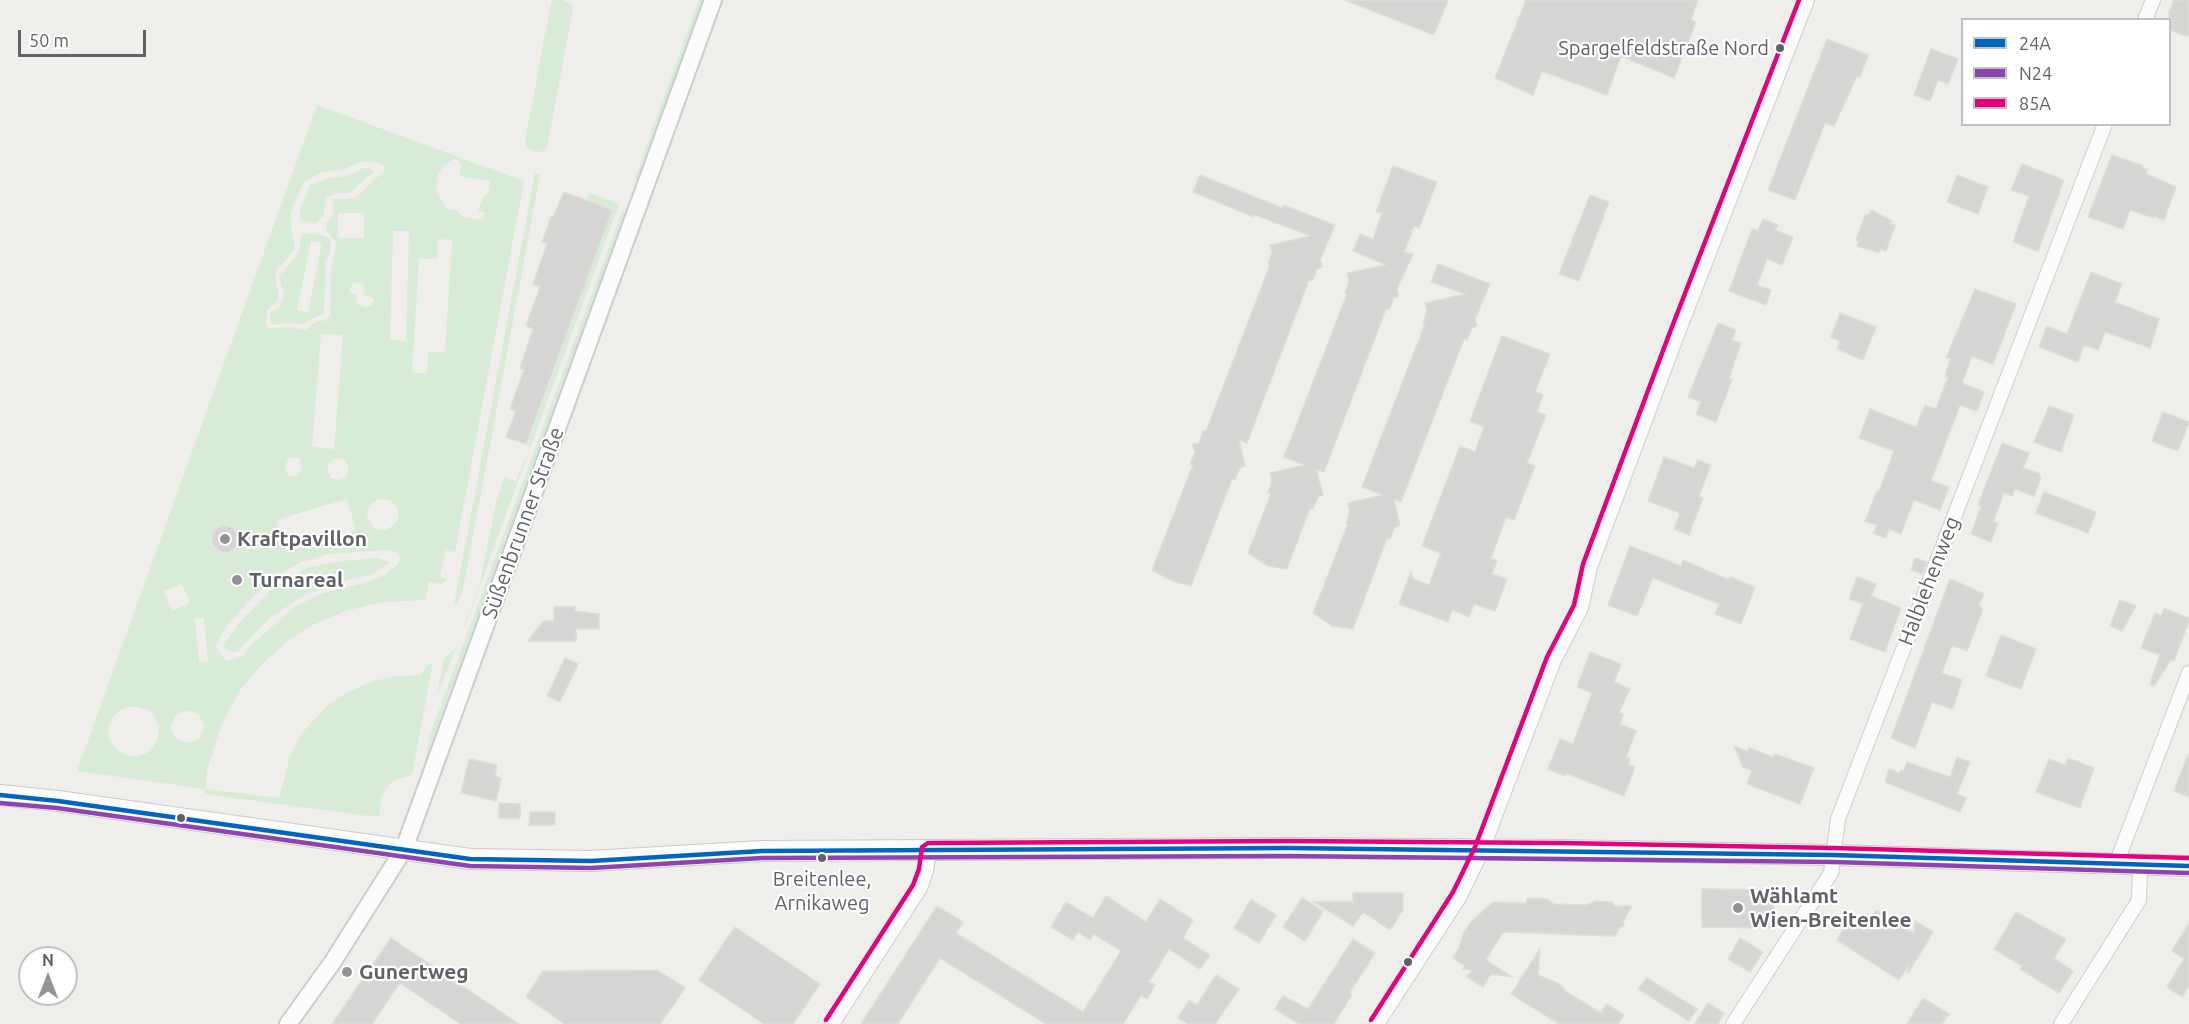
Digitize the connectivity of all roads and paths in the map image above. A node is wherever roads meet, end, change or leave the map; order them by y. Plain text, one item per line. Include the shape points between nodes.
1 (713, 0) edge
2 (1807, 0) edge
3 (2153, 0) edge
4 (2146, 18) edge
5 (2104, 126) edge
6 (2189, 673) edge
7 (0, 795) edge
8 (404, 849) junction
9 (929, 850) junction
10 (1482, 850) junction
11 (1833, 855) junction
12 (2116, 864) junction
13 (2140, 865) junction
14 (2189, 867) edge
15 (288, 1024) edge
16 (832, 1024) edge
17 (1377, 1024) edge
18 (1733, 1024) edge
19 (2061, 1024) edge

1 - 8 street, Süßenbrunner Straße
2 - 10 street via 1594,556 1581,608 1554,660
3 - 4 street
5 - 11 street, Halblehenweg via 1838,819
6 - 12 street
7 - 8 main road
8 - 9 main road via 470,859 591,861 762,851
8 - 15 street, Süßenbrunner Straße
9 - 10 main road
9 - 16 street via 920,888
10 - 11 main road
10 - 17 street via 1460,896
11 - 12 main road
11 - 18 street, Halblehenweg via 1831,873
12 - 13 main road
13 - 14 main road
13 - 19 street via 2139,900

